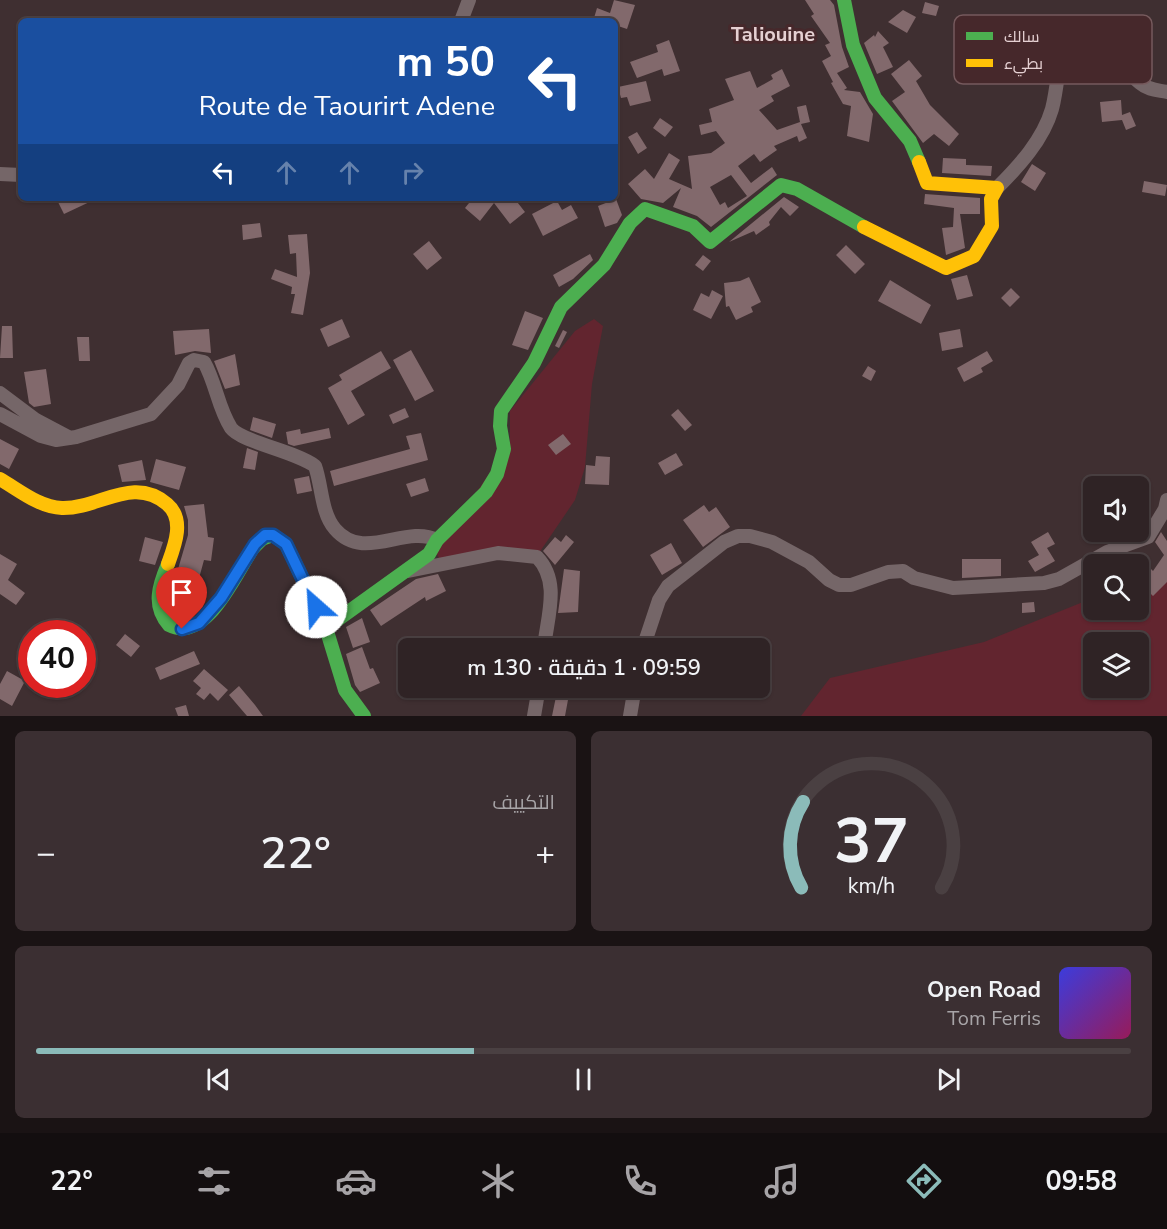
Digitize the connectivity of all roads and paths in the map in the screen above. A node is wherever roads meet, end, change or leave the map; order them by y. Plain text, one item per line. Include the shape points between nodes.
1 (469, 0) edge
2 (844, 0) edge
3 (462, 18) edge
4 (1056, 84) edge
5 (1142, 84) edge
6 (1167, 92) edge
7 (0, 174) edge
8 (18, 176) edge
9 (997, 188) junction
10 (0, 393) edge
11 (0, 414) edge
12 (70, 438) junction
13 (0, 479) edge
14 (1167, 500) edge
15 (437, 540) junction
16 (400, 573) junction
17 (326, 628) junction
18 (545, 638) edge
19 (646, 638) edge
20 (537, 698) edge
21 (633, 698) edge
22 (364, 716) edge
23 (534, 716) edge
24 (630, 716) edge

1 - 3 street
2 - 9 street via 853,45 875,98 909,141 927,183
4 - 9 street via 1052,109 1040,134 1020,166
5 - 6 street
7 - 8 street
9 - 15 street via 991,199 992,226 974,256 946,268 843,217 797,189 782,185 710,242 693,226 645,209 630,223 604,265 561,307 534,363 501,411 504,449 498,474 486,492
10 - 12 street via 36,420
11 - 12 street via 40,436
12 - 15 street via 151,414 178,385 189,363 204,362 232,428 243,438 315,466 326,512 335,529 352,541 370,545 426,534
13 - 17 street via 51,507 65,509 116,494 139,492 159,497 172,508 177,522 175,541 158,594 159,613 168,625 182,629 199,623 221,598 255,544 265,535 273,535 286,544
14 - 19 street via 1148,537 1044,583 953,588 903,571 839,585 809,562 772,542 738,536 724,542 668,586
15 - 16 street via 429,554
16 - 17 street
16 - 18 street via 498,553 537,557 550,579
17 - 22 street via 345,690
20 - 23 street
21 - 24 street

